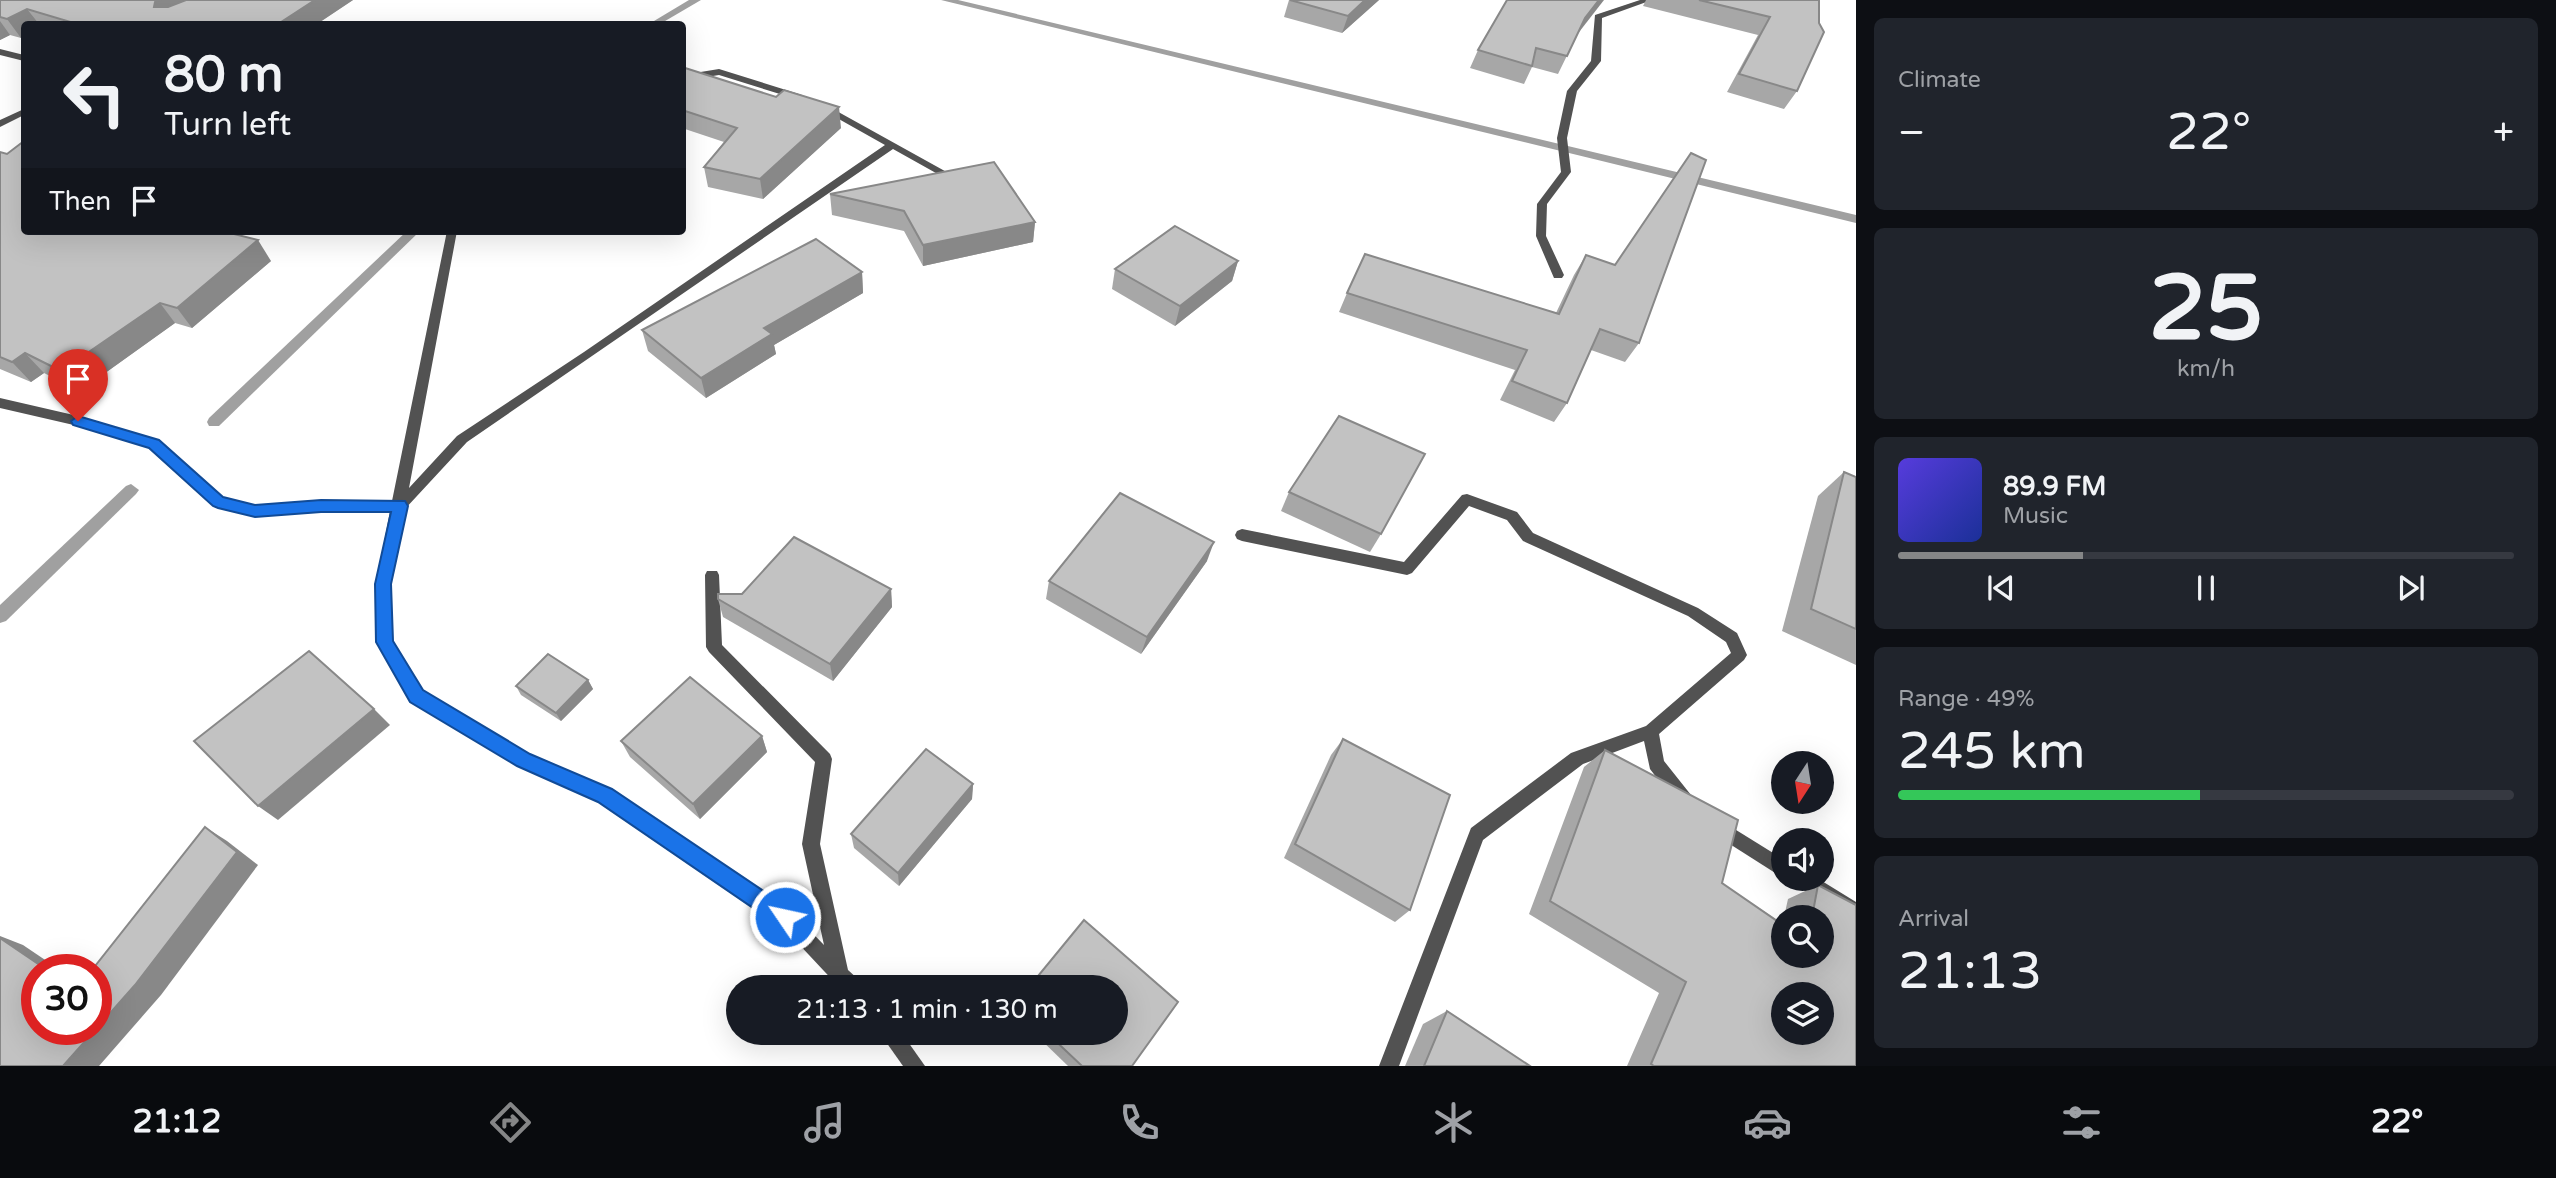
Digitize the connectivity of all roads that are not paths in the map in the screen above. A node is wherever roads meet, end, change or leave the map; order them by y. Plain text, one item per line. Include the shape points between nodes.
1 (1648, 0) edge
2 (0, 52) edge
3 (21, 57) edge
4 (686, 77) edge
5 (21, 114) edge
6 (0, 124) edge
7 (892, 145) junction
8 (956, 180) edge
9 (451, 235) edge
10 (1558, 275) dead end
11 (0, 403) edge
12 (400, 506) junction
13 (1242, 535) dead end
14 (712, 575) dead end
15 (1651, 731) junction
16 (1771, 862) edge
17 (1821, 891) edge
18 (1856, 912) edge
19 (839, 971) junction
20 (842, 975) edge
21 (898, 1045) edge
22 (915, 1066) edge
23 (1389, 1066) edge

1 - 10 street via 1598,17 1596,61 1572,91 1562,138 1566,172 1542,204 1541,236
2 - 3 street
4 - 7 street via 719,72 809,99
5 - 6 street
7 - 8 street
7 - 12 street via 462,439
9 - 12 street
11 - 12 street via 154,444 218,502 255,511
12 - 19 street via 383,584 385,642 416,696 524,760 605,795 785,917
13 - 15 street via 1407,569 1466,499 1512,516 1528,537 1693,612 1732,638 1739,655
14 - 19 street via 714,647 824,759 811,844
15 - 16 street via 1656,764 1687,804
15 - 23 street via 1577,758 1477,834
17 - 18 street
19 - 20 street
21 - 22 street

